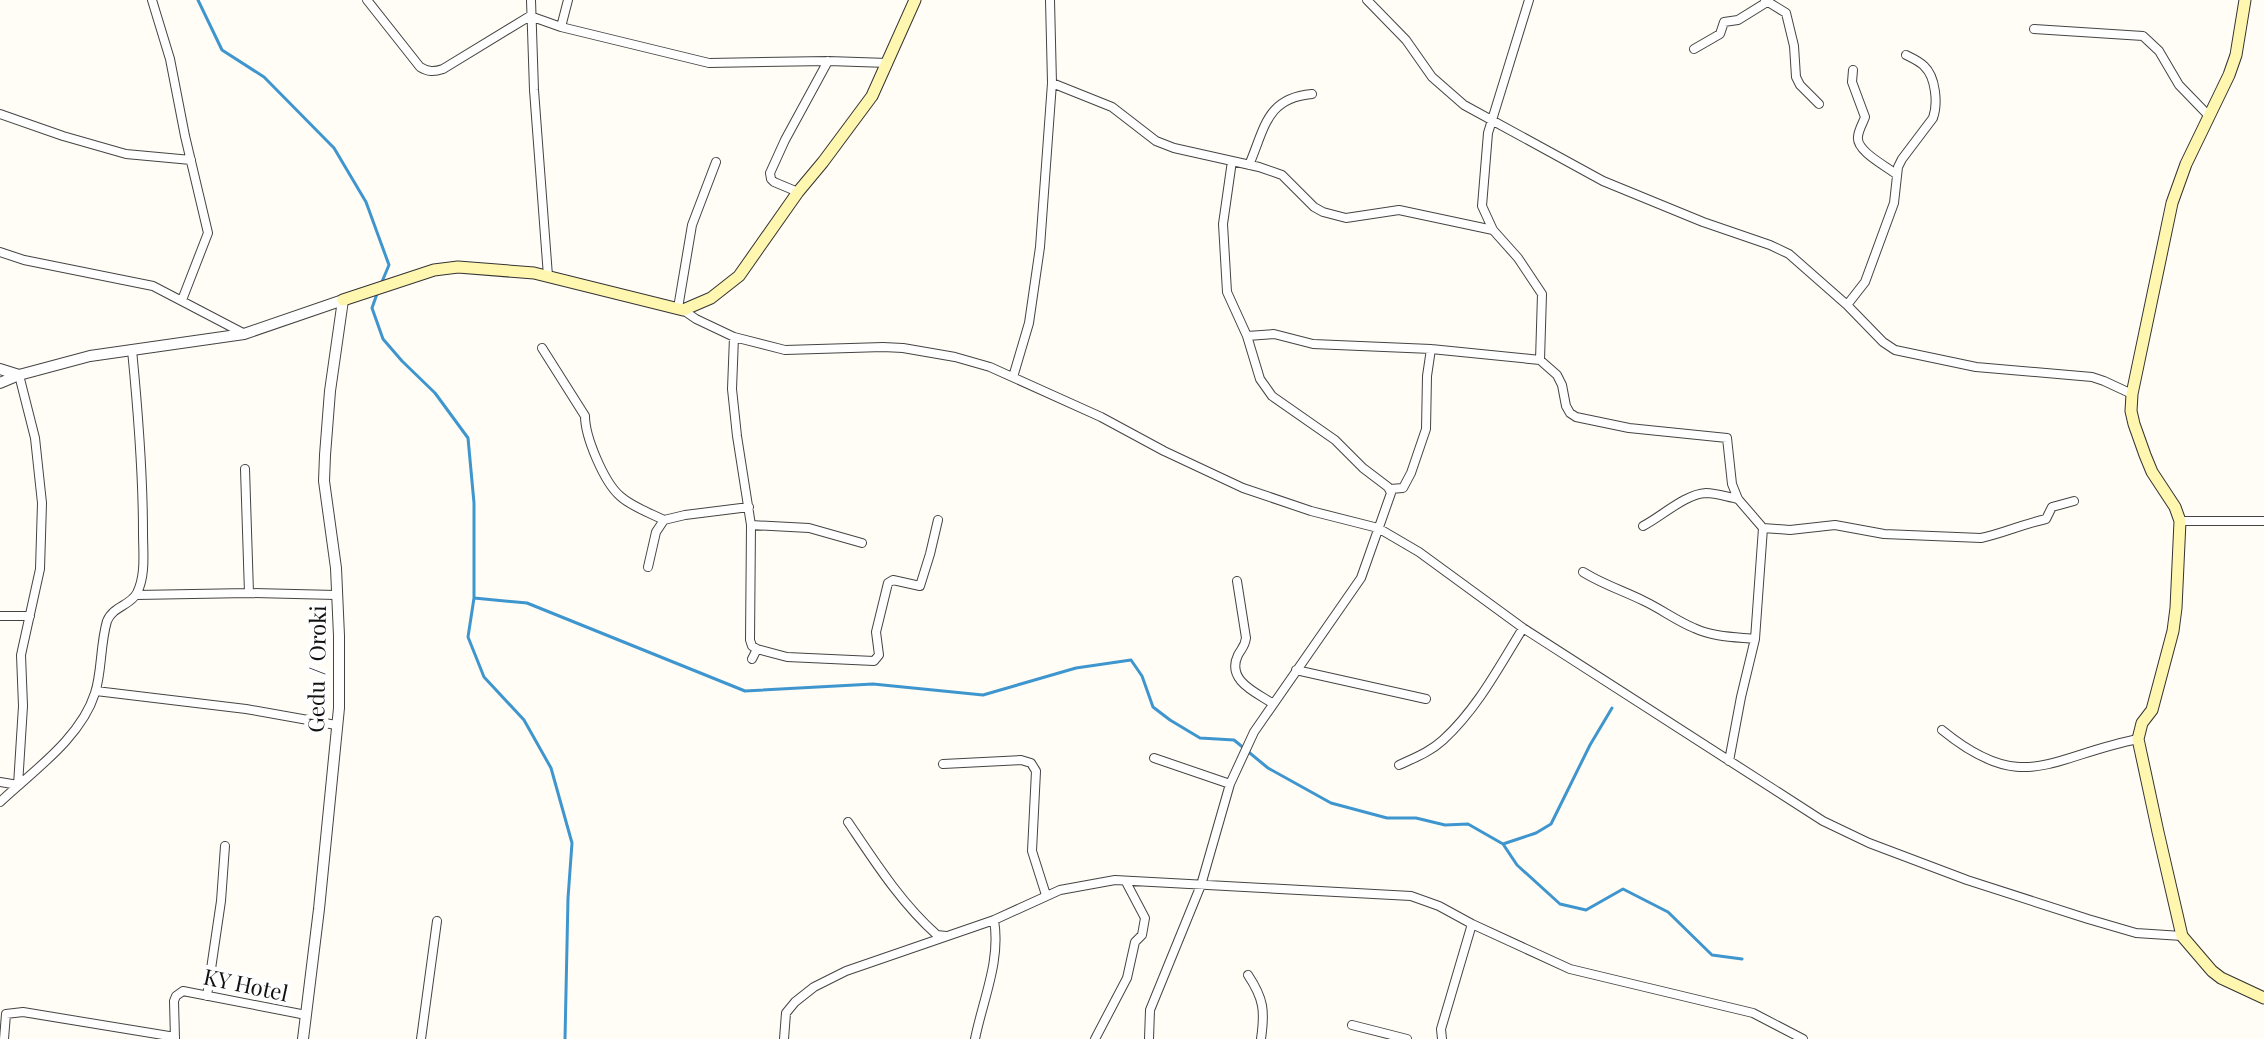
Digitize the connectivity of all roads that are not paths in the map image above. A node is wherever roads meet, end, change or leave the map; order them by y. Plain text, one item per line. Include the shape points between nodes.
1 (152, 0) edge
2 (367, 0) edge
3 (531, 0) edge
4 (568, 0) edge
5 (915, 0) edge
6 (1050, 0) edge
7 (1367, 0) edge
8 (1529, 0) edge
9 (2245, 0) edge
10 (1766, 1) edge
11 (530, 16) junction
12 (561, 27) junction
13 (2034, 29) dead end
14 (1694, 49) dead end
15 (1906, 55) dead end
16 (828, 61) junction
17 (888, 63) junction
18 (1853, 70) dead end
19 (1052, 83) junction
20 (1312, 94) dead end
21 (1819, 104) dead end
22 (0, 114) edge
23 (2209, 116) junction
24 (1492, 122) junction
25 (191, 160) junction
26 (1232, 161) junction
27 (716, 162) dead end
28 (1249, 165) junction
29 (1896, 174) junction
30 (798, 192) junction
31 (1493, 230) junction
32 (0, 252) edge
33 (548, 276) junction
34 (182, 300) junction
35 (343, 300) junction
36 (1847, 305) junction
37 (681, 309) junction
38 (244, 334) junction
39 (1247, 336) junction
40 (734, 337) junction
41 (542, 348) dead end
42 (1431, 349) junction
43 (132, 350) junction
44 (1540, 360) junction
45 (0, 369) edge
46 (19, 375) junction
47 (1013, 377) junction
48 (0, 383) edge
49 (2132, 394) junction
50 (245, 469) dead end
51 (1390, 489) junction
52 (1738, 499) junction
53 (2074, 501) dead end
54 (749, 507) junction
55 (664, 520) junction
56 (938, 520) dead end
57 (2180, 521) junction
58 (2264, 521) edge
59 (751, 525) junction
60 (1643, 526) dead end
61 (1378, 528) junction
62 (1763, 528) junction
63 (862, 543) dead end
64 (648, 567) dead end
65 (1583, 572) dead end
66 (1237, 581) dead end
67 (249, 593) junction
68 (136, 595) junction
69 (336, 595) junction
70 (0, 616) edge
71 (30, 616) junction
72 (1523, 628) junction
73 (1755, 639) junction
74 (757, 649) junction
75 (752, 659) dead end
76 (1296, 670) junction
77 (96, 691) junction
78 (1426, 699) dead end
79 (1272, 703) junction
80 (336, 725) junction
81 (1942, 730) dead end
82 (2138, 739) junction
83 (1154, 758) dead end
84 (1729, 761) junction
85 (943, 764) dead end
86 (1399, 765) dead end
87 (0, 782) edge
88 (1230, 784) junction
89 (18, 785) junction
90 (0, 802) edge
91 (848, 822) dead end
92 (225, 846) dead end
93 (1126, 882) junction
94 (1201, 885) junction
95 (1046, 895) junction
96 (994, 920) junction
97 (437, 921) dead end
98 (1472, 924) junction
99 (951, 936) junction
100 (2182, 936) junction
101 (1248, 975) dead end
102 (207, 996) junction
103 (2264, 998) edge
104 (306, 1015) junction
105 (1352, 1025) dead end
106 (175, 1038) edge
107 (4, 1039) edge
108 (303, 1039) edge
109 (421, 1039) edge
110 (784, 1039) edge
111 (975, 1039) edge
112 (1095, 1039) edge
113 (1149, 1039) edge
114 (1261, 1039) edge
115 (1407, 1039) edge
116 (1442, 1039) edge
117 (1803, 1039) edge

1 - 25 street
2 - 11 street via 420,67 434,72
3 - 11 street
4 - 12 street
5 - 17 main road
6 - 19 street
7 - 24 street via 1439,84
8 - 24 street
9 - 23 main road via 2236,55
10 - 14 street via 1738,20 1724,22 1720,34
10 - 21 street via 1786,13 1796,77
11 - 12 street
11 - 33 street
12 - 16 street via 709,63
13 - 23 street via 2143,36
15 - 29 street via 1928,70 1937,104
16 - 17 street
16 - 30 street via 770,173 774,182
17 - 30 main road via 863,109
18 - 29 street via 1865,117 1859,143
19 - 26 street via 1112,107 1156,141
19 - 47 street via 1035,292
20 - 28 street via 1287,99 1273,110
22 - 25 street via 126,154
23 - 49 main road via 2172,203
24 - 31 street via 1482,206
24 - 36 street via 1603,181 1789,254
25 - 34 street via 208,233
26 - 28 street
26 - 39 street via 1223,224 1227,292
27 - 37 street via 692,225
28 - 31 street via 1282,175 1314,207 1334,216 1399,210
29 - 36 street via 1894,203 1865,282
30 - 37 main road via 739,276 711,298
31 - 44 street via 1542,294
32 - 34 street via 153,286
33 - 35 main road via 458,267
33 - 37 main road
34 - 38 street
35 - 38 street
35 - 69 street, Gedu / Oroki via 324,481
36 - 49 street via 1895,350 1976,367 2092,377
37 - 40 street
38 - 43 street
39 - 42 street
39 - 51 street via 1260,379 1272,396 1335,440
40 - 47 street via 785,350 903,348 955,357
40 - 54 street via 734,404
41 - 55 street via 585,416 590,443 610,485 625,501
42 - 44 street
42 - 51 street via 1426,429 1403,488
43 - 46 street
43 - 68 street via 143,480 143,574
44 - 52 street via 1557,375 1566,406 1576,417 1727,438
45 - 46 street
46 - 48 street
46 - 71 street via 35,438 42,503 40,569
47 - 61 street via 1243,488
49 - 57 main road via 2131,411 2145,455
50 - 67 street
51 - 61 street
52 - 60 street via 1702,493
52 - 62 street
53 - 62 street via 2052,507 2046,519 1981,538 1884,534 1835,525
54 - 55 street
54 - 59 street
55 - 64 street
56 - 74 street via 920,586 888,583 874,661 787,657
57 - 58 street
57 - 82 main road via 2173,631 2152,710
59 - 63 street via 809,528
59 - 74 street via 750,640
61 - 72 street
61 - 76 street via 1361,578
62 - 73 street
65 - 73 street via 1693,628
66 - 79 street via 1246,638 1235,670 1240,682
67 - 68 street
67 - 69 street
68 - 77 street via 108,619
69 - 80 street, Gedu / Oroki
70 - 71 street
71 - 89 street via 21,655
72 - 84 street
72 - 86 street via 1476,703 1442,742
73 - 84 street
74 - 75 street
76 - 78 street
76 - 79 street
77 - 80 street
77 - 89 street via 85,718
79 - 88 street
80 - 104 street, Gedu / Oroki
81 - 82 street via 2004,767 2033,768
82 - 100 main road
83 - 88 street
84 - 100 street via 1823,821 1869,843 2100,923 2136,933
85 - 95 street via 1031,763 1036,771 1032,851
87 - 89 street
88 - 94 street
89 - 90 street
91 - 99 street via 920,920 937,935
92 - 102 street
93 - 94 street
93 - 95 street
93 - 112 street via 1145,918 1142,935 1135,942 1127,978
94 - 98 street via 1411,896
94 - 113 street via 1150,1010
95 - 96 street
96 - 99 street
96 - 111 street via 991,980
97 - 109 street
98 - 116 street
98 - 117 street via 1570,969 1753,1013
99 - 110 street via 814,987 786,1013
100 - 103 main road via 2221,978
101 - 114 street via 1264,1011
102 - 104 street, KY Hotel
102 - 106 street, KY Hotel via 189,991 176,996
104 - 108 street, Gedu / Oroki
105 - 115 street
106 - 107 street via 10,1012

